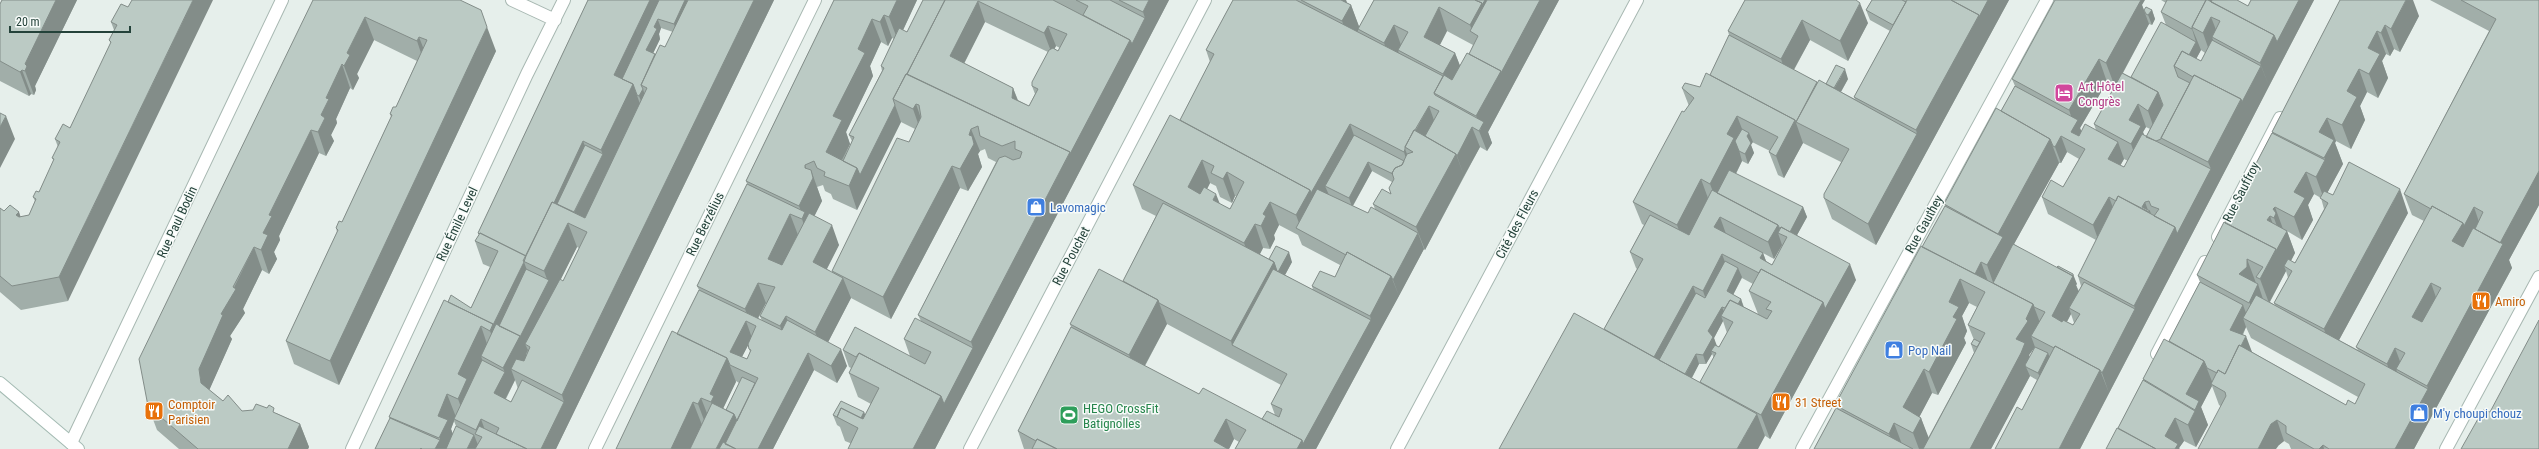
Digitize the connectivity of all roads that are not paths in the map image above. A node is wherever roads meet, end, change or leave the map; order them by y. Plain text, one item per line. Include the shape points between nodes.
1 (282, 0) edge
2 (512, 0) edge
3 (564, 0) edge
4 (815, 0) edge
5 (1205, 0) edge
6 (1637, 0) edge
7 (2046, 0) edge
8 (555, 20) junction
9 (2287, 105) edge
10 (2539, 277) edge
11 (2152, 364) edge
12 (0, 383) edge
13 (74, 446) edge
14 (352, 449) edge
15 (596, 449) edge
16 (970, 449) edge
17 (1397, 449) edge
18 (1802, 449) edge
19 (2446, 449) edge

1 - 13 street, Rue Paul Bodin
2 - 8 street
3 - 8 street, Rue Émile Level
4 - 15 street, Rue Berzélius
5 - 16 street, Rue Pouchet
6 - 17 street, Cité des Fleurs
7 - 18 street, Rue Gauthey
8 - 14 street, Rue Émile Level via 527,74
9 - 11 street, Rue Sauffroy
10 - 19 street
12 - 13 street

